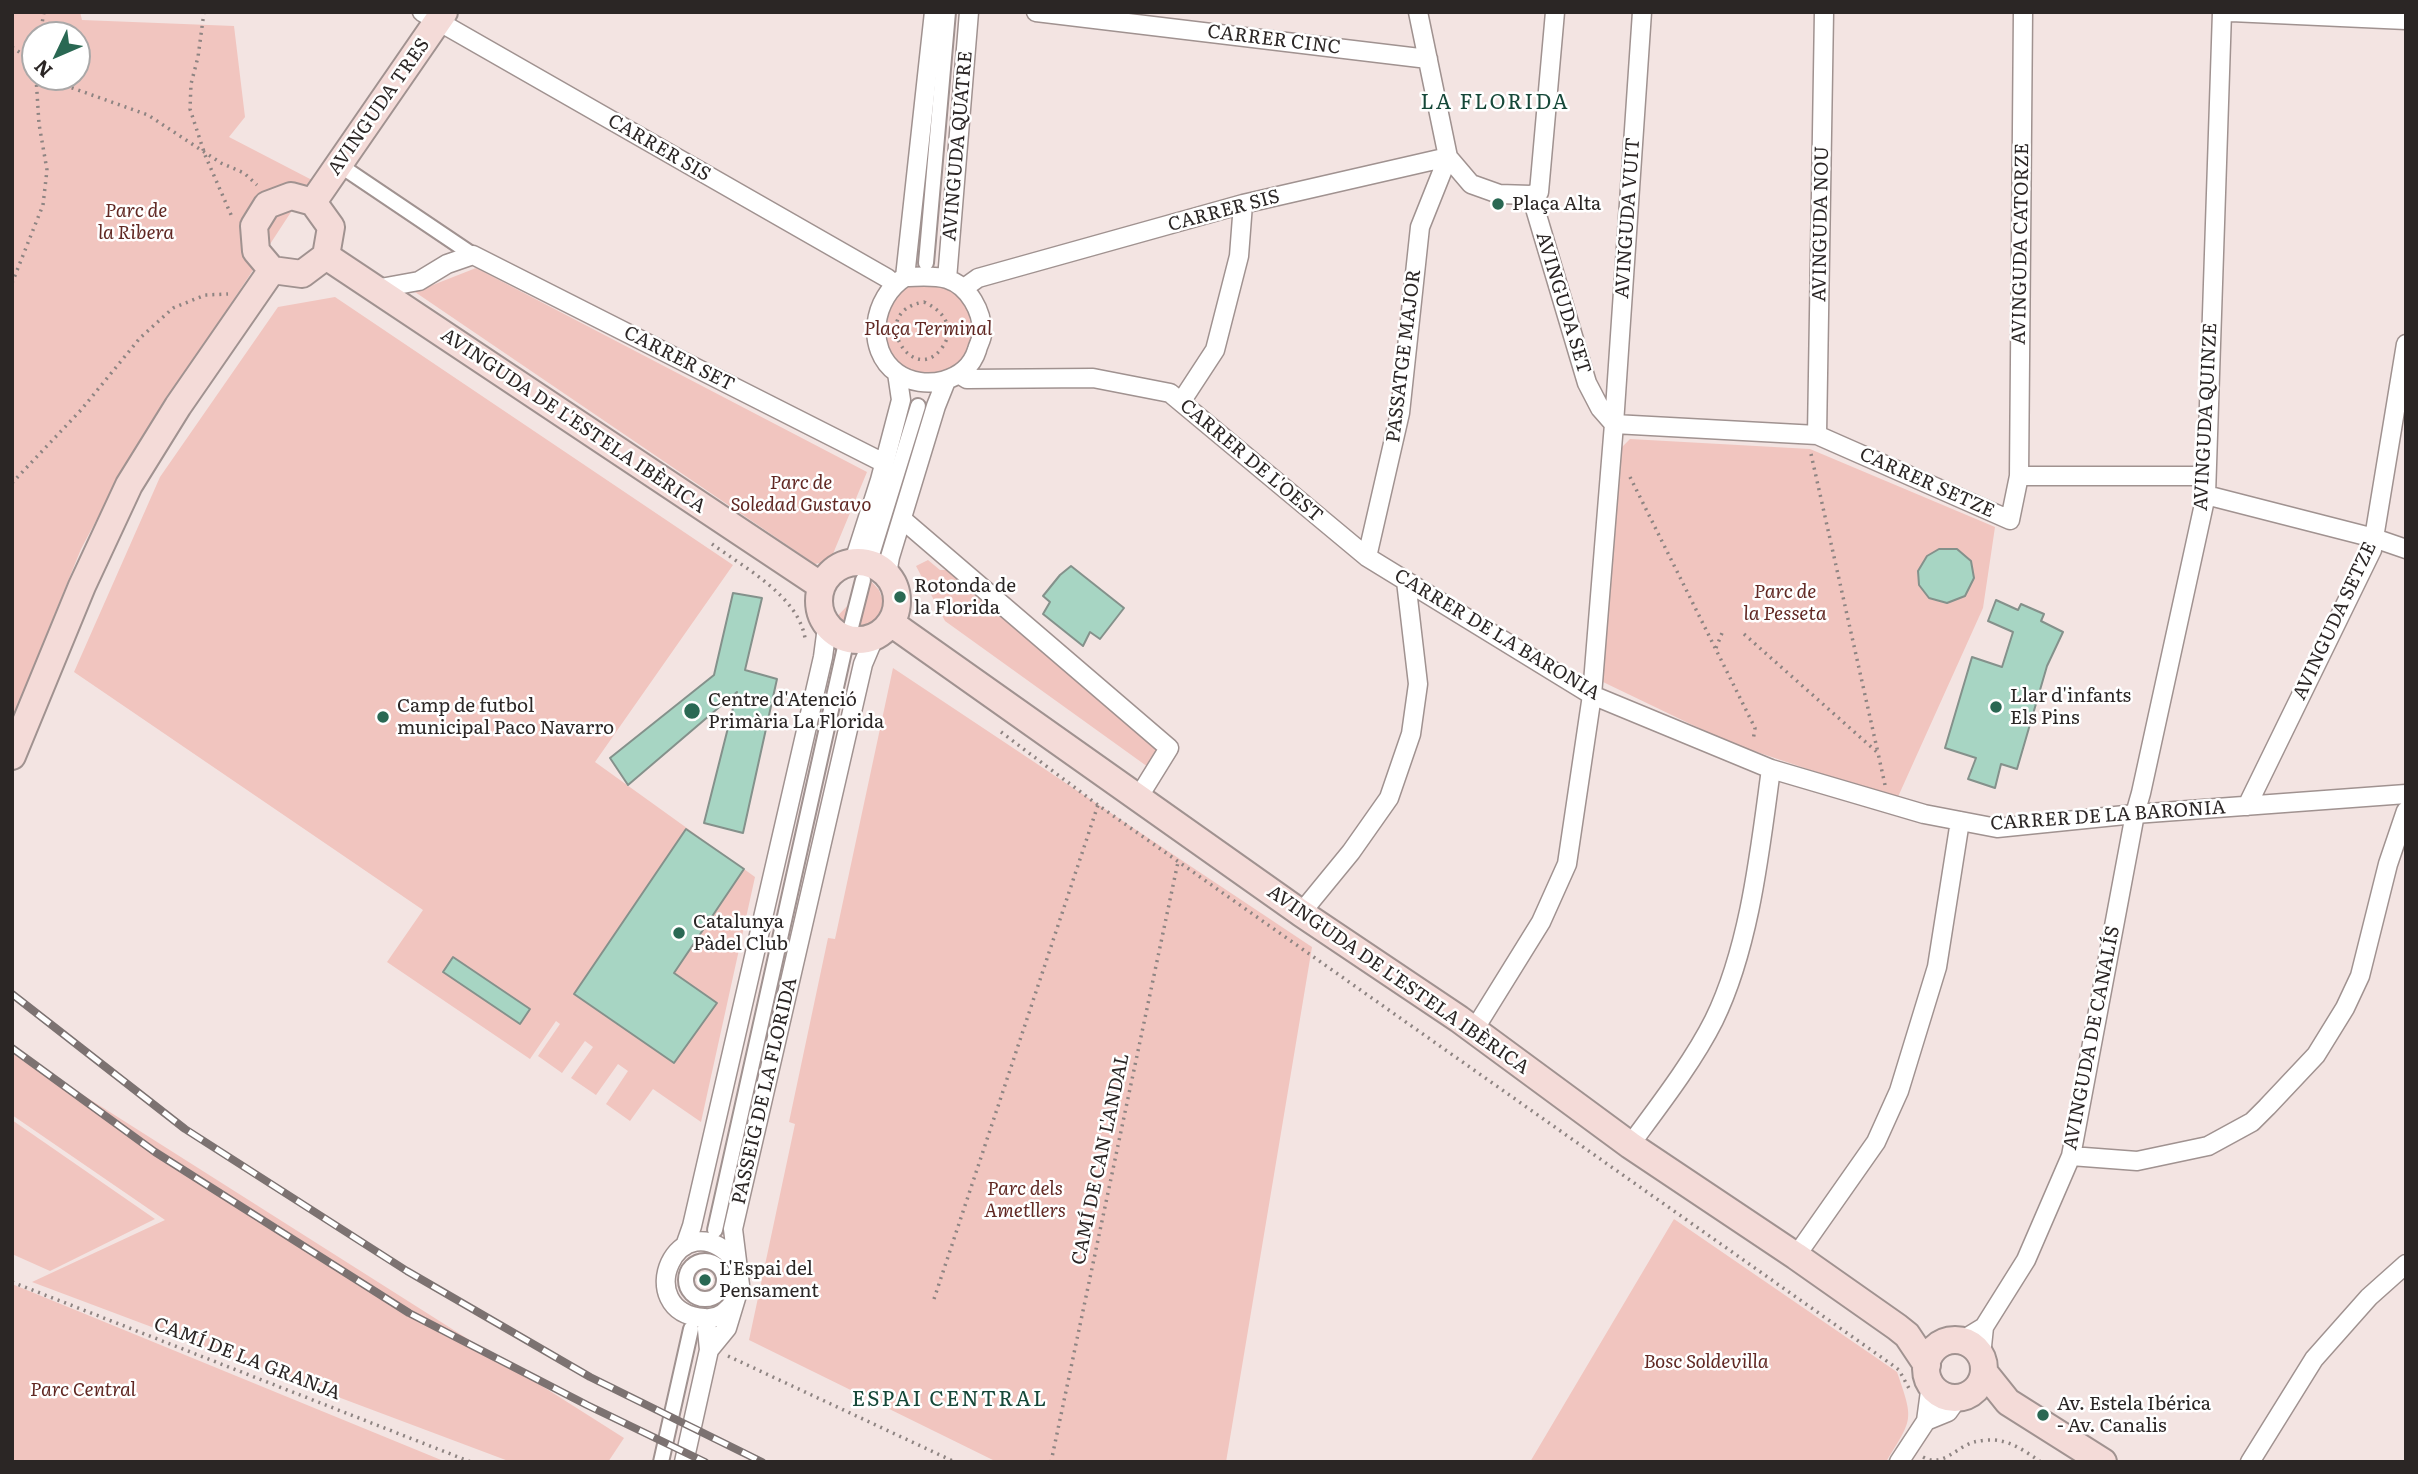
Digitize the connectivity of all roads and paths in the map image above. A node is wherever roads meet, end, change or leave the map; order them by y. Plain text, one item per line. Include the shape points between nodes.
1 (204, 12) edge
2 (934, 12) edge
3 (948, 12) edge
4 (969, 12) edge
5 (1036, 12) edge
6 (1418, 12) edge
7 (1555, 12) edge
8 (1642, 12) edge
9 (1824, 12) edge
10 (2023, 12) edge
11 (2222, 12) edge
12 (2231, 12) edge
13 (435, 15) edge
14 (2406, 20) edge
15 (1428, 59) junction
16 (37, 91) edge
17 (81, 91) edge
18 (204, 152) junction
19 (1448, 157) junction
20 (334, 162) junction
21 (1531, 195) junction
22 (313, 202) junction
23 (270, 204) junction
24 (1244, 204) junction
25 (233, 220) dead end
26 (473, 255) junction
27 (326, 256) junction
28 (926, 263) dead end
29 (272, 270) junction
30 (947, 279) junction
31 (899, 281) junction
32 (12, 284) edge
33 (964, 288) junction
34 (376, 289) junction
35 (925, 294) dead end
36 (252, 299) junction
37 (924, 302) junction
38 (2406, 344) edge
39 (897, 373) junction
40 (953, 378) junction
41 (1181, 402) junction
42 (918, 406) dead end
43 (1614, 424) junction
44 (1814, 442) junction
45 (884, 463) junction
46 (1629, 476) dead end
47 (2019, 476) junction
48 (2206, 476) junction
49 (12, 483) edge
50 (2206, 495) junction
51 (902, 519) junction
52 (2374, 538) junction
53 (709, 542) dead end
54 (2406, 549) edge
55 (1367, 557) junction
56 (869, 568) junction
57 (1406, 581) junction
58 (820, 585) junction
59 (860, 629) junction
60 (1722, 633) dead end
61 (1744, 634) dead end
62 (845, 647) dead end
63 (1716, 649) junction
64 (823, 657) junction
65 (1592, 695) junction
66 (1000, 731) dead end
67 (1752, 750) dead end
68 (1878, 753) junction
69 (12, 756) edge
70 (1771, 769) junction
71 (1885, 786) dead end
72 (2406, 794) edge
73 (1138, 798) junction
74 (1098, 805) junction
75 (2247, 806) junction
76 (2406, 811) edge
77 (2135, 814) junction
78 (1960, 821) junction
79 (1178, 862) junction
80 (1301, 914) junction
81 (1474, 1030) junction
82 (1630, 1144) junction
83 (2071, 1156) junction
84 (715, 1230) dead end
85 (685, 1246) junction
86 (1796, 1256) junction
87 (735, 1260) junction
88 (2406, 1264) edge
89 (12, 1282) edge
90 (737, 1297) junction
91 (934, 1299) dead end
92 (701, 1307) junction
93 (691, 1329) dead end
94 (1907, 1335) junction
95 (717, 1352) junction
96 (1967, 1353) junction
97 (1923, 1381) junction
98 (1960, 1397) junction
99 (2008, 1402) junction
100 (1926, 1420) junction
101 (1904, 1455) edge
102 (471, 1462) edge
103 (661, 1462) edge
104 (684, 1462) edge
105 (955, 1462) edge
106 (1051, 1462) edge
107 (2041, 1462) edge
108 (2103, 1462) edge
109 (2250, 1462) edge

1 - 18 path via 190,109
2 - 31 street, AVINGUDA QUATRE
3 - 28 street, AVINGUDA QUATRE
4 - 30 street, AVINGUDA QUATRE
5 - 15 street, CARRER CINC
6 - 15 street
7 - 21 street via 1539,192
8 - 43 street, AVINGUDA VUIT
9 - 44 street, AVINGUDA NOU
10 - 47 street, AVINGUDA CATORZE
11 - 48 street, AVINGUDA QUINZE
12 - 14 street
13 - 20 main road, AVINGUDA TRES
13 - 31 street, CARRER SIS
15 - 19 street
16 - 32 path via 47,170 43,205
17 - 18 path via 148,115
18 - 23 path via 244,173
18 - 25 path
19 - 21 street via 1471,184 1499,194
19 - 24 street, CARRER SIS
19 - 55 street, PASSATGE MAJOR via 1420,227 1400,413
20 - 22 main road, AVINGUDA TRES
20 - 26 street, CARRER SET
21 - 43 street, AVINGUDA SET via 1587,383
22 - 23 main road via 291,196
22 - 27 main road via 331,227
23 - 29 main road via 254,226 256,251
24 - 33 street, CARRER SIS via 978,278
24 - 41 street via 1239,256 1215,350
26 - 34 street via 419,281
26 - 45 street, CARRER SET
27 - 29 main road via 302,274
27 - 34 main road, AVINGUDA DE L'ESTELA IBÈRICA
29 - 36 main road
30 - 31 street via 924,276
30 - 33 street
31 - 39 street via 883,300 876,339 882,356
33 - 40 street via 977,307 982,334 974,358
34 - 58 main road, AVINGUDA DE L'ESTELA IBÈRICA
35 - 37 path
36 - 49 path via 244,293 205,295 173,308 140,338
36 - 69 main road via 129,485
37 - 37 path via 907,309 896,328 903,351 923,359 940,350 948,329 945,316
38 - 52 street, AVINGUDA SETZE
39 - 40 street via 920,383
39 - 45 street via 901,400
40 - 41 street, CARRER DE L'OEST via 1093,378 1170,393
40 - 51 street via 936,406
41 - 55 street, CARRER DE L'OEST
42 - 56 street
43 - 44 street, CARRER SETZE
43 - 65 street, AVINGUDA VUIT
44 - 47 street, CARRER SETZE via 2010,520
44 - 68 path
45 - 56 street
46 - 63 path
47 - 48 street
48 - 50 street, AVINGUDA QUINZE
50 - 52 street
50 - 77 street, AVINGUDA QUINZE
51 - 56 street via 890,557
51 - 73 street via 1169,748
52 - 54 street
52 - 75 street, AVINGUDA SETZE
53 - 64 path via 787,601 798,614 808,651
55 - 57 street, CARRER DE LA BARONIA
56 - 58 main road via 841,565
56 - 59 street
56 - 59 main road via 896,590 897,604
57 - 65 street, CARRER DE LA BARONIA
57 - 80 street via 1418,684 1411,734 1389,797
58 - 59 main road via 817,601
59 - 64 street, PASSEIG DE LA FLORIDA
59 - 73 main road, AVINGUDA DE L'ESTELA IBÈRICA
59 - 87 street, PASSEIG DE LA FLORIDA via 863,664 733,1229
60 - 63 path
61 - 68 path
62 - 84 street, PASSEIG DE LA FLORIDA
63 - 67 path via 1755,728
64 - 85 street, PASSEIG DE LA FLORIDA
65 - 70 street, CARRER DE LA BARONIA
65 - 81 street, AVINGUDA VUIT via 1567,864 1541,922
66 - 74 path
68 - 71 path
70 - 78 street, CARRER DE LA BARONIA
70 - 82 street via 1762,841 1738,957 1713,1020
72 - 75 street, CARRER DE LA BARONIA
73 - 80 main road, AVINGUDA DE L'ESTELA IBÈRICA
74 - 79 path
74 - 91 path
75 - 77 street, CARRER DE LA BARONIA
76 - 83 street via 2355,987 2316,1055 2267,1107 2252,1122 2208,1146 2137,1161
77 - 78 street, CARRER DE LA BARONIA via 1997,828
77 - 83 street, AVINGUDA DE CANALÍS
78 - 86 street via 1937,967 1899,1091 1876,1142
79 - 97 path via 1899,1370
79 - 106 path, CAMÍ DE CAN L'ANDAL
80 - 81 main road, AVINGUDA DE L'ESTELA IBÈRICA
81 - 82 main road, AVINGUDA DE L'ESTELA IBÈRICA
82 - 86 main road, AVINGUDA DE L'ESTELA IBÈRICA
83 - 96 street, AVINGUDA DE CANALÍS via 2026,1260
85 - 87 street via 712,1242
85 - 92 street, PASSEIG DE LA FLORIDA via 674,1254 664,1286 681,1312
86 - 94 main road, AVINGUDA DE L'ESTELA IBÈRICA
87 - 90 street, PASSEIG DE LA FLORIDA via 740,1274
88 - 109 street via 2369,1297 2314,1359
89 - 102 path, CAMÍ DE LA GRANJA
90 - 92 street via 722,1314
90 - 95 street, PASSEIG DE LA FLORIDA
92 - 92 street, PASSEIG DE LA FLORIDA via 724,1283 709,1258 687,1274 688,1289
92 - 95 street, PASSEIG DE LA FLORIDA via 706,1340
93 - 103 street
94 - 96 main road, AVINGUDA DE L'ESTELA IBÈRICA
94 - 97 main road, AVINGUDA DE L'ESTELA IBÈRICA
95 - 104 street, PASSEIG DE LA FLORIDA
95 - 105 path
96 - 97 main road via 1930,1355
96 - 98 main road via 1977,1388
96 - 99 main road
97 - 98 main road via 1945,1396
97 - 100 street
98 - 99 main road
98 - 100 street via 1948,1412
99 - 108 main road
100 - 101 street
101 - 107 path via 1935,1461 1973,1443 2000,1441

